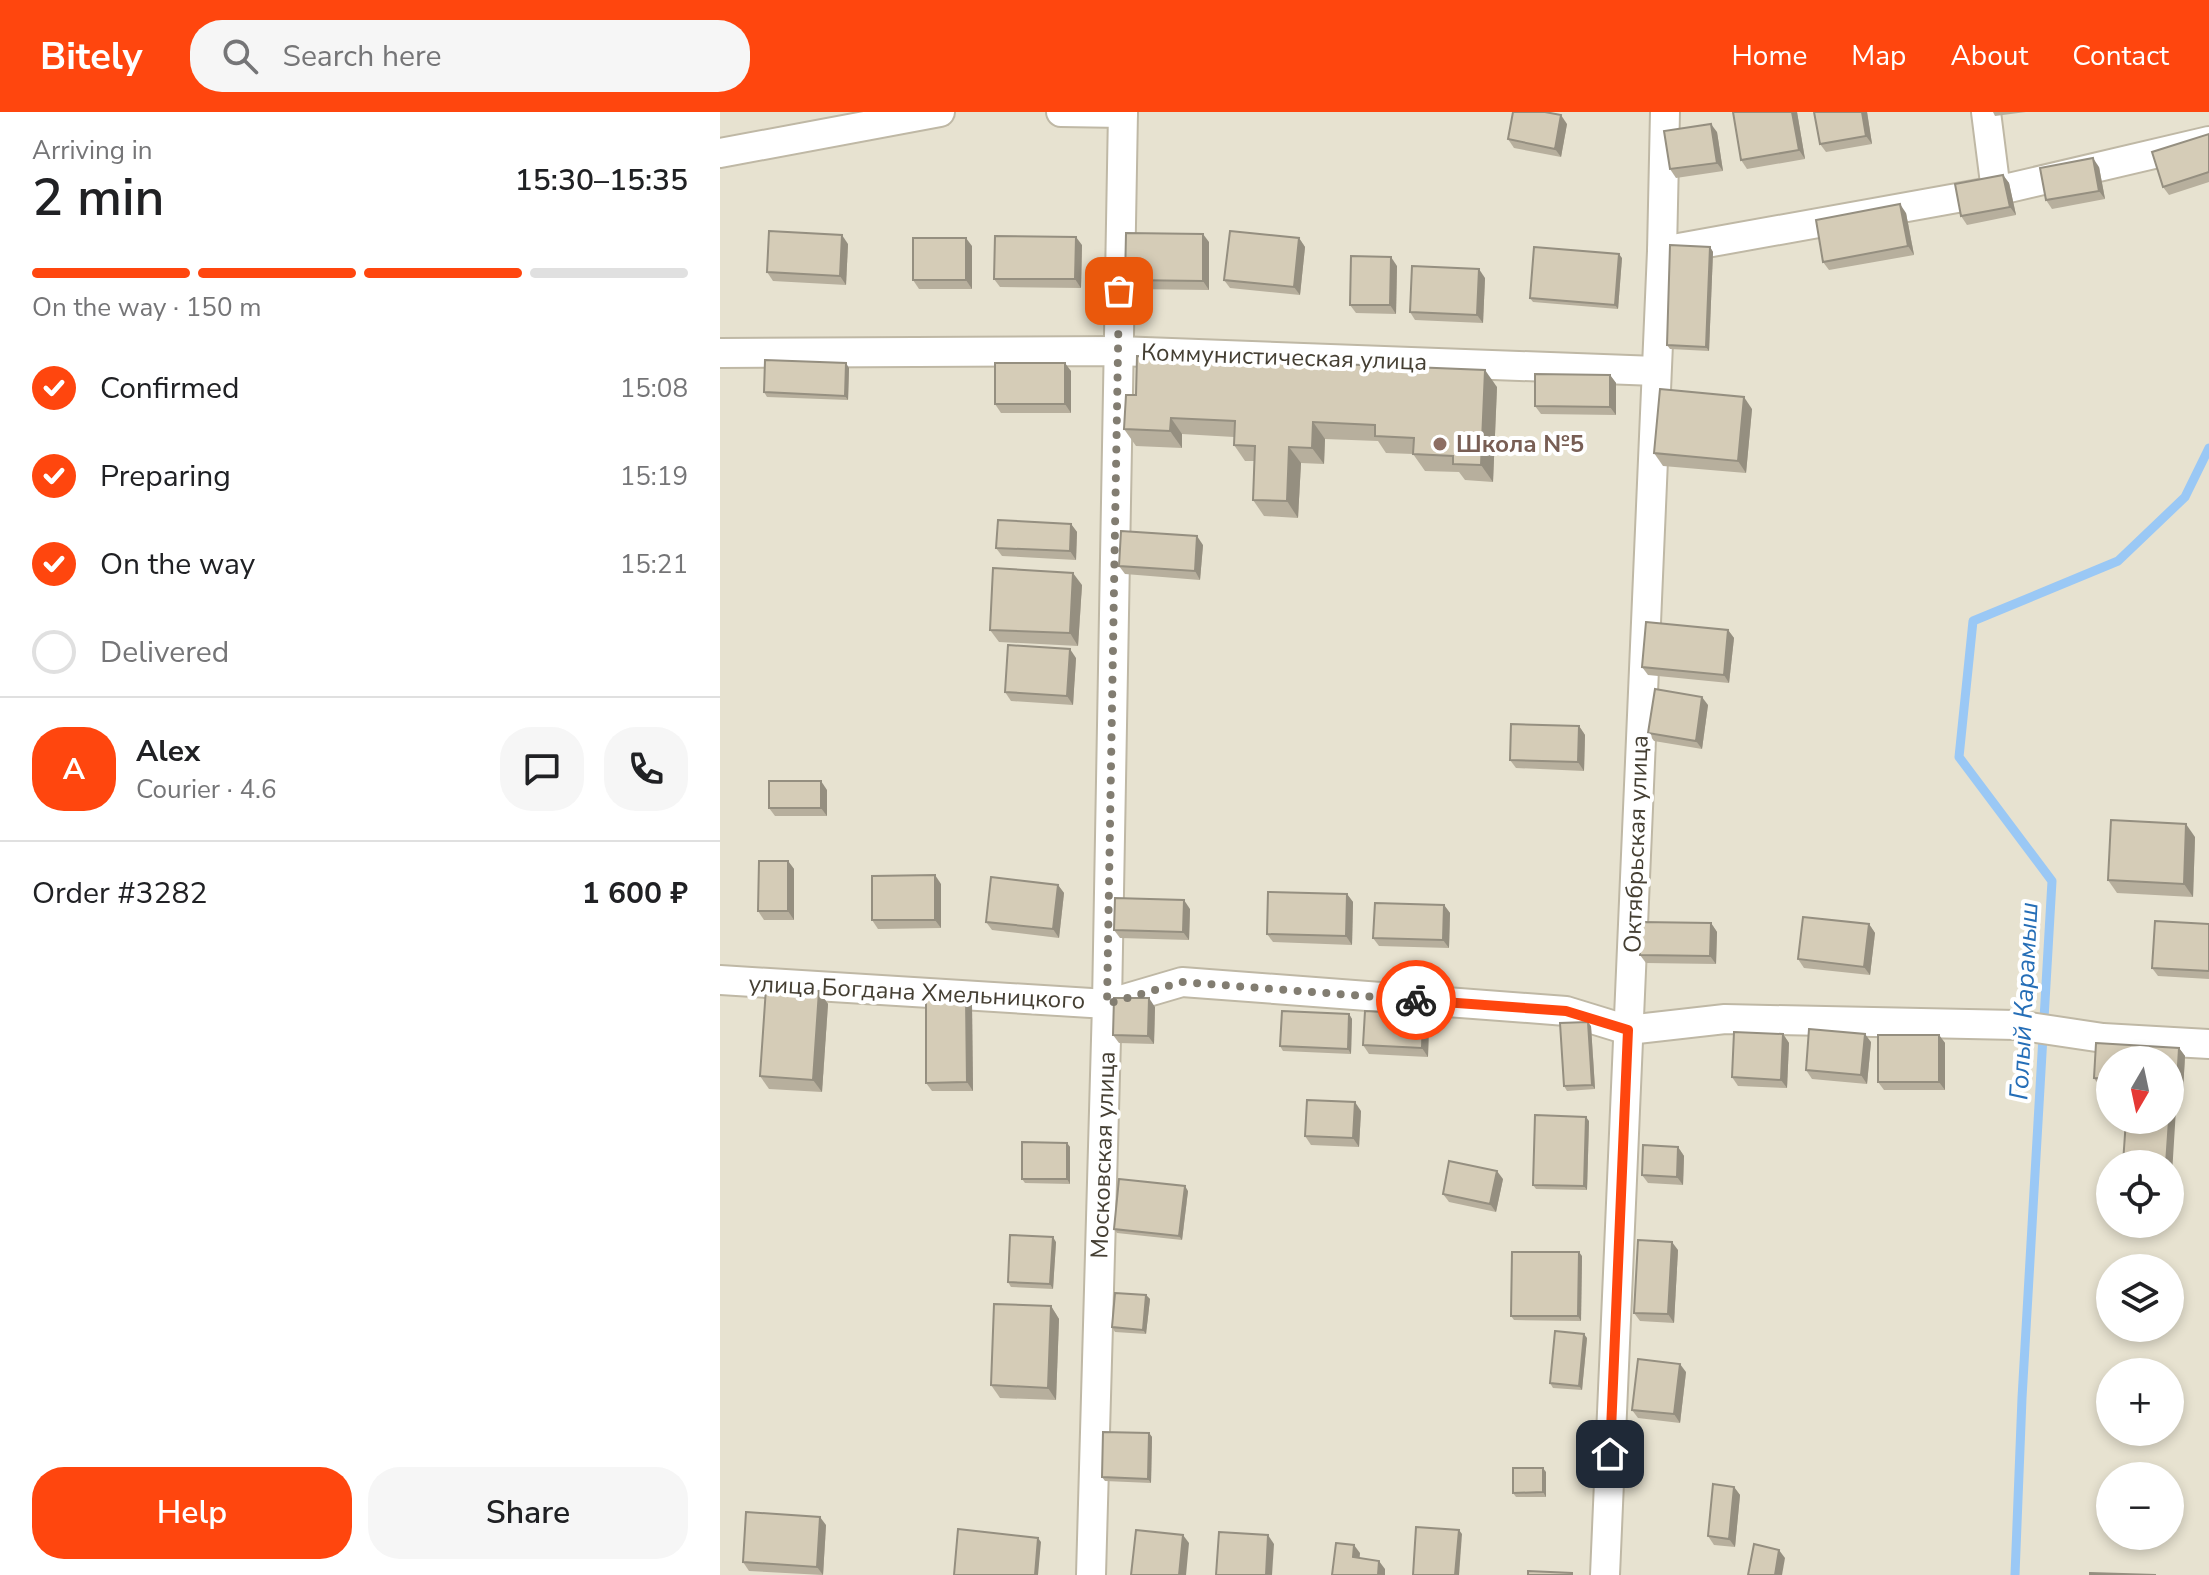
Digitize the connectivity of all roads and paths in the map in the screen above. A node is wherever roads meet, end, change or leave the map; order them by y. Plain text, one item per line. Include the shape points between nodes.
1 (940, 112) edge
2 (1061, 112) edge
3 (1665, 112) edge
4 (1986, 112) edge
5 (1123, 113) edge
6 (2209, 141) edge
7 (720, 153) edge
8 (1996, 191) junction
9 (1662, 251) junction
10 (1118, 351) junction
11 (720, 353) edge
12 (1656, 371) junction
13 (720, 980) edge
14 (1107, 1004) junction
15 (1628, 1030) junction
16 (2209, 1044) edge
17 (1091, 1575) edge
18 (1605, 1575) edge

1 - 7 street
2 - 5 street
3 - 9 street, Октябрьская улица
4 - 8 street
5 - 10 street, Московская улица
6 - 8 street
8 - 9 street
9 - 12 street, Октябрьская улица
10 - 11 street, Коммунистическая улица
10 - 12 street, Коммунистическая улица
10 - 14 street, Московская улица
12 - 15 street, Октябрьская улица
13 - 14 street, улица Богдана Хмельницкого
14 - 15 street, улица Богдана Хмельницкого via 1182,982 1566,1011
14 - 17 street, Московская улица
15 - 16 street, улица Богдана Хмельницкого via 1725,1019 2016,1025 2103,1038
15 - 18 street, Октябрьская улица

